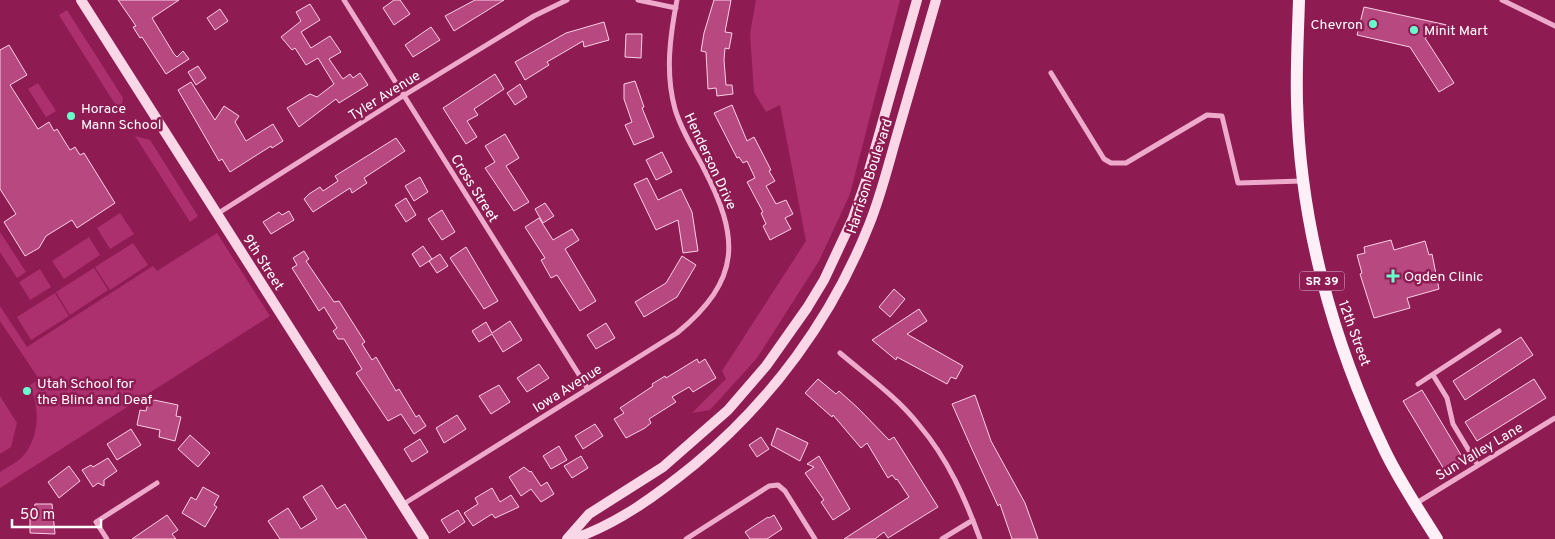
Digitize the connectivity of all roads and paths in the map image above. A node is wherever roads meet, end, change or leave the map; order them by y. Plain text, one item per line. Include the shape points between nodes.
1 (81, 0) edge
2 (344, 0) edge
3 (566, 0) edge
4 (638, 0) edge
5 (677, 0) edge
6 (917, 0) edge
7 (936, 0) edge
8 (1299, 0) edge
9 (1502, 0) edge
10 (676, 8) junction
11 (1555, 26) edge
12 (1051, 73) dead end
13 (404, 96) junction
14 (1303, 181) junction
15 (217, 214) junction
16 (726, 272) joint
17 (1499, 331) dead end
18 (840, 353) dead end
19 (1433, 375) junction
20 (1418, 384) dead end
21 (588, 388) junction
22 (1555, 418) edge
23 (1477, 464) junction
24 (157, 483) dead end
25 (1415, 504) junction
26 (402, 505) junction
27 (973, 520) junction
28 (107, 539) edge
29 (424, 539) edge
30 (567, 539) edge
31 (573, 539) edge
32 (686, 539) edge
33 (815, 539) edge
34 (942, 539) edge
35 (980, 539) edge
36 (1437, 539) edge

1 - 15 main road, 9th Street
2 - 13 street, Cross Street
3 - 13 street, Tyler Avenue via 534,16
4 - 10 street
5 - 10 street, Henderson Drive
6 - 30 main road, Harrison Boulevard via 853,218 807,308 766,366 728,410 663,467 589,514
7 - 31 main road, Harrison Boulevard via 870,224 841,286 804,346 743,420 711,450 658,492 599,530
8 - 14 main road, 12th Street / SR 39 via 1297,102
9 - 11 street
10 - 16 street, Henderson Drive via 669,60 672,92 681,126 716,192 727,224
12 - 14 street via 1104,159 1111,163 1126,164 1207,115 1222,116 1238,183
13 - 15 street, Tyler Avenue
13 - 21 street, Cross Street
14 - 25 main road, 12th Street / SR 39 via 1328,305 1385,451
15 - 26 main road, 9th Street
16 - 21 street, Iowa Avenue via 711,299 688,324
17 - 19 street
18 - 27 street via 895,399 919,424 959,486
19 - 20 street
19 - 23 street via 1448,398 1453,424
21 - 26 street, Iowa Avenue
22 - 23 street, Sun Valley Lane
23 - 25 street, Sun Valley Lane
24 - 28 street via 96,522
25 - 36 main road, 12th Street / SR 39
26 - 29 main road, 9th Street
27 - 34 street
27 - 35 street
32 - 33 street via 769,486 778,485

